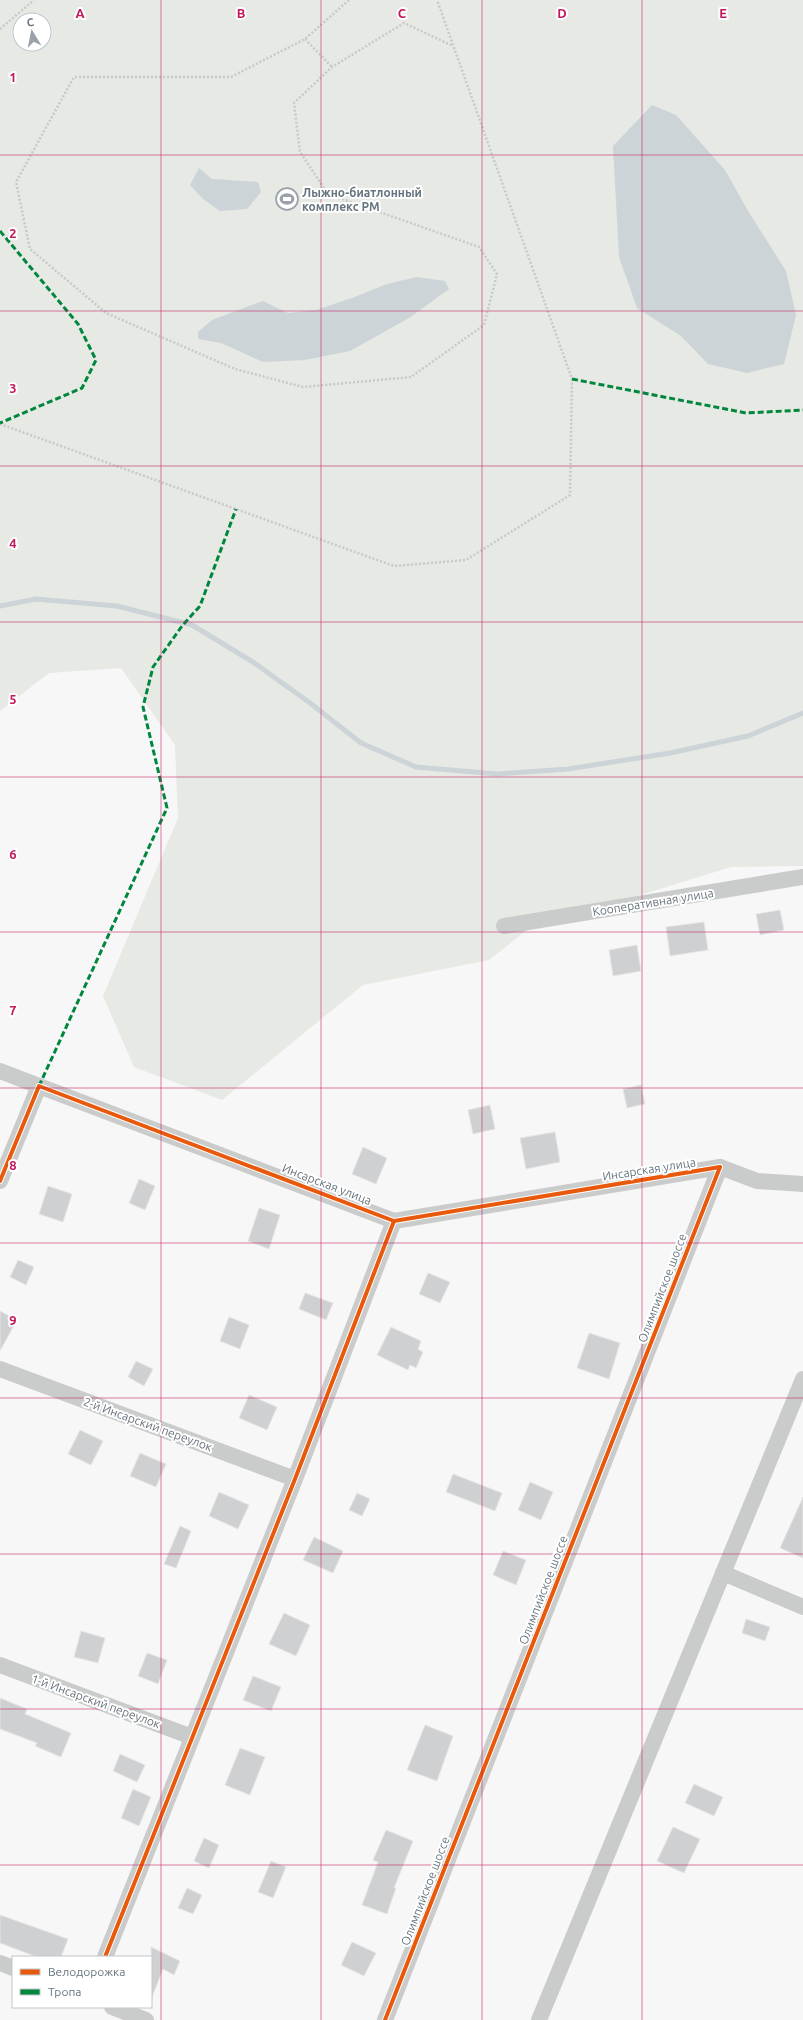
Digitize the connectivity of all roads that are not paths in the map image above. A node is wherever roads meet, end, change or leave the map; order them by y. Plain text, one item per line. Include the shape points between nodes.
1 (803, 877) edge
2 (504, 926) dead end
3 (0, 1071) edge
4 (39, 1086) junction
5 (720, 1167) junction
6 (0, 1181) edge
7 (803, 1184) edge
8 (394, 1221) junction
9 (0, 1369) edge
10 (803, 1379) edge
11 (295, 1479) junction
12 (723, 1573) junction
13 (803, 1607) edge
14 (0, 1665) edge
15 (192, 1737) junction
16 (105, 1956) edge
17 (0, 1963) edge
18 (12, 1968) edge
19 (115, 2008) edge
20 (146, 2020) edge
21 (385, 2020) edge
22 (539, 2020) edge

1 - 2 street, Кооперативная улица
3 - 4 street, Инсарская улица
4 - 6 street
4 - 8 street, Инсарская улица
5 - 7 street via 757,1181
5 - 8 street, Инсарская улица
5 - 21 street, Олимпийское шоссе
8 - 11 street
9 - 11 street, 2-й Инсарский переулок
10 - 12 street
11 - 15 street
12 - 13 street
12 - 22 street
14 - 15 street, 1-й Инсарский переулок
15 - 16 street
17 - 18 street
19 - 20 street

